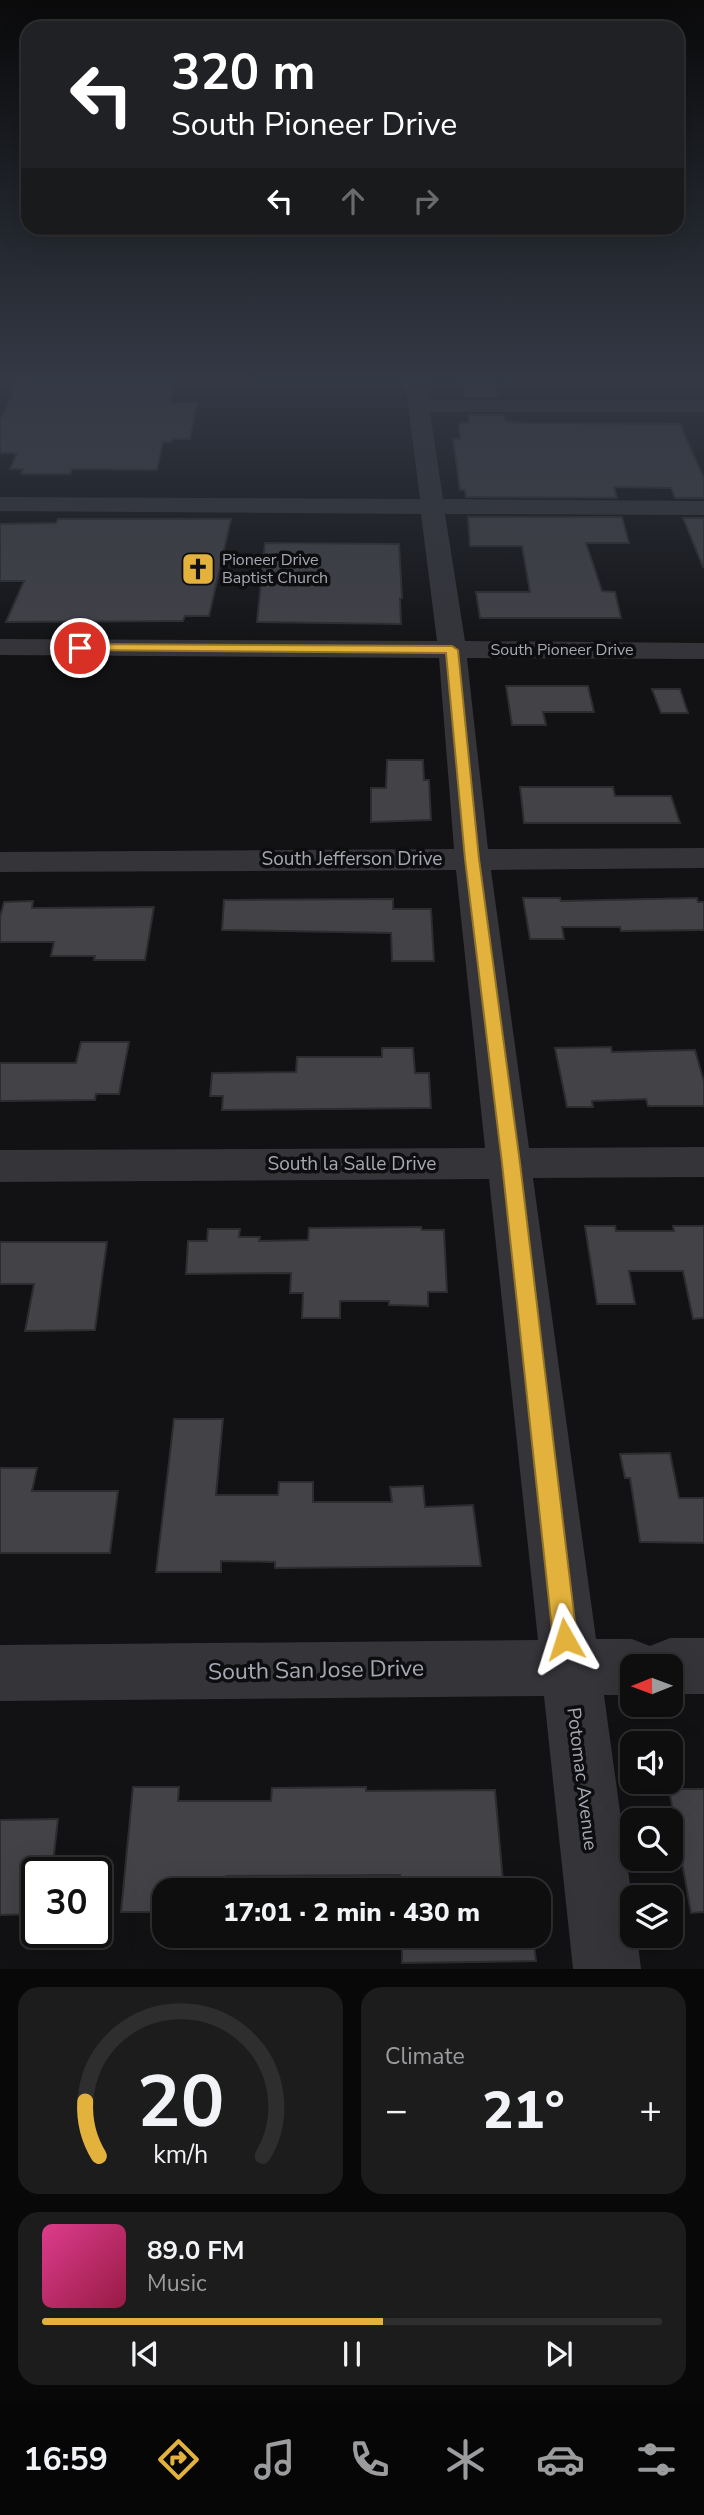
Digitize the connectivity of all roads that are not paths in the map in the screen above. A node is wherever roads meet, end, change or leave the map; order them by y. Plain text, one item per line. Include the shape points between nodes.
1 (429, 472) edge
2 (0, 504) edge
3 (434, 505) junction
4 (704, 508) edge
5 (0, 647) edge
6 (452, 650) junction
7 (704, 651) edge
8 (704, 858) edge
9 (472, 859) junction
10 (0, 862) edge
11 (704, 1162) edge
12 (511, 1163) junction
13 (0, 1166) edge
14 (683, 1666) edge
15 (704, 1666) edge
16 (568, 1667) junction
17 (620, 1667) edge
18 (0, 1673) edge
19 (607, 1969) edge

1 - 3 street, Potomac Avenue
2 - 3 street
3 - 4 street
3 - 6 street, Potomac Avenue
5 - 6 street, South Pioneer Drive
6 - 7 street, South Pioneer Drive
6 - 9 street, Potomac Avenue
8 - 9 street, South Jefferson Drive
9 - 10 street, South Jefferson Drive
9 - 12 street, Potomac Avenue
11 - 12 street, South la Salle Drive
12 - 13 street, South la Salle Drive
12 - 16 street, Potomac Avenue
14 - 15 street
16 - 17 street, South San Jose Drive
16 - 18 street, South San Jose Drive
16 - 19 street, Potomac Avenue

